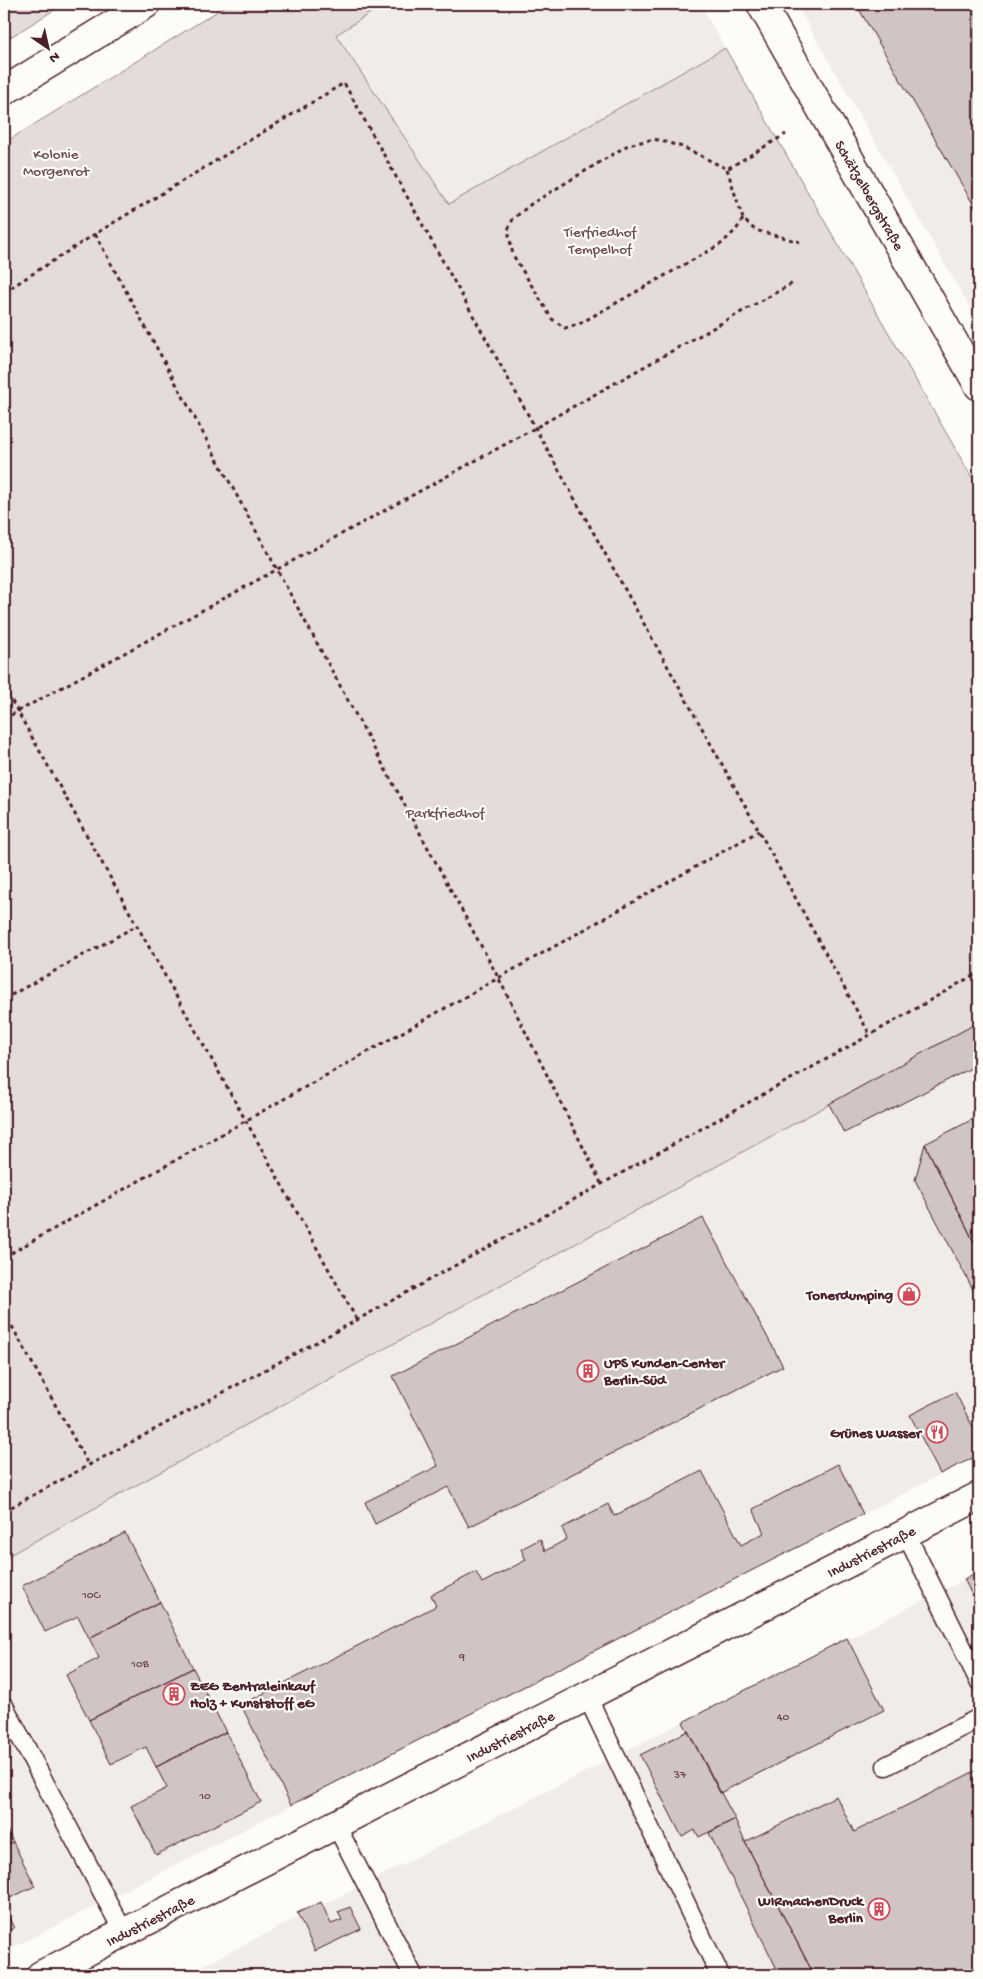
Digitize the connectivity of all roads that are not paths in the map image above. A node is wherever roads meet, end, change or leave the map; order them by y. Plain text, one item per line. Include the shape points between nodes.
1 (146, 4) edge
2 (760, 4) edge
3 (4, 91) edge
4 (979, 386) edge
5 (979, 1496) edge
6 (906, 1534) junction
7 (979, 1681) edge
8 (588, 1696) junction
9 (4, 1706) edge
10 (979, 1718) edge
11 (886, 1766) dead end
12 (336, 1825) junction
13 (124, 1933) junction
14 (41, 1975) edge
15 (412, 1975) edge
16 (720, 1975) edge

1 - 3 street
2 - 4 street, Schätzelbergstraße
5 - 6 street, Industriestraße
6 - 7 lane
6 - 8 street, Industriestraße
8 - 12 street, Industriestraße
8 - 16 lane
9 - 13 lane
10 - 11 lane
12 - 13 street, Industriestraße
12 - 15 lane
13 - 14 street, Industriestraße

